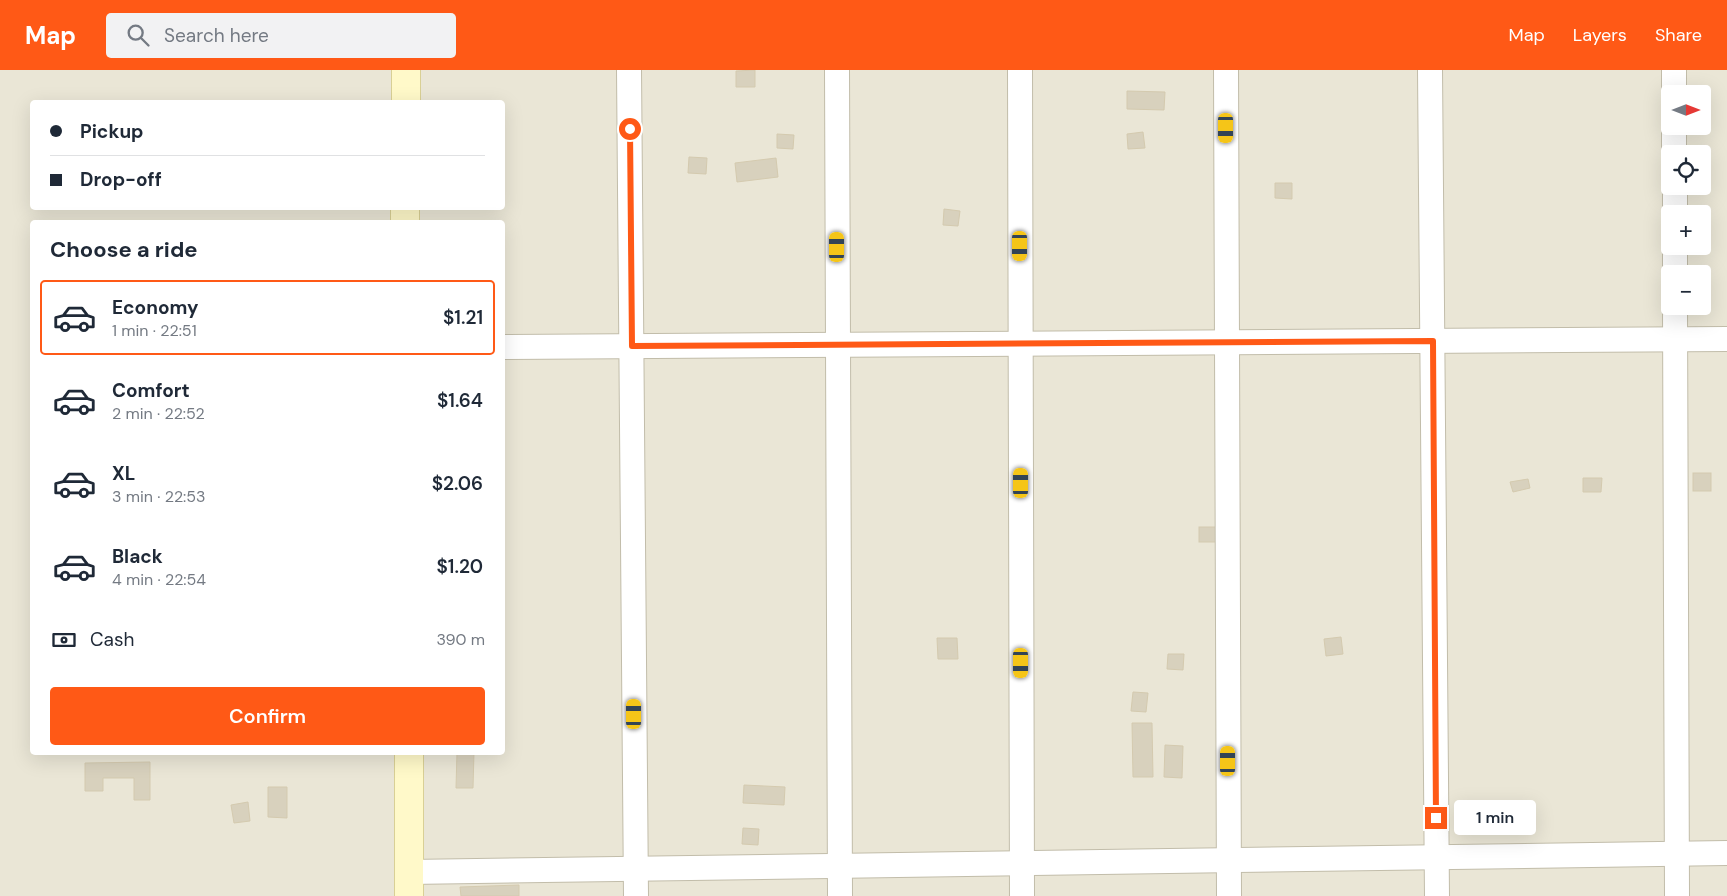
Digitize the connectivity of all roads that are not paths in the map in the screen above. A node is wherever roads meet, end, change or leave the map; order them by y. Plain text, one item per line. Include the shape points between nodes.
1 (406, 70) edge
2 (629, 70) edge
3 (836, 70) edge
4 (1020, 70) edge
5 (1226, 70) edge
6 (1430, 70) edge
7 (1674, 70) edge
8 (1674, 85) edge
9 (406, 100) edge
10 (1675, 315) edge
11 (1727, 339) edge
12 (1675, 340) junction
13 (1433, 341) junction
14 (1227, 342) junction
15 (1021, 344) junction
16 (838, 345) junction
17 (632, 346) junction
18 (505, 347) edge
19 (409, 755) edge
20 (1727, 853) edge
21 (1677, 854) junction
22 (1437, 857) junction
23 (1229, 860) junction
24 (1022, 863) junction
25 (840, 865) junction
26 (636, 868) junction
27 (409, 884) edge
28 (636, 896) edge
29 (840, 896) edge
30 (1022, 896) edge
31 (1229, 896) edge
32 (1437, 896) edge
33 (1677, 896) edge

1 - 9 street
2 - 17 street
3 - 16 street
4 - 15 street
5 - 14 street
6 - 13 street
7 - 8 street
10 - 12 street
11 - 12 street
12 - 13 street
12 - 21 street
13 - 14 street
13 - 22 street
14 - 15 street
14 - 23 street
15 - 16 street
15 - 24 street
16 - 17 street
16 - 25 street
17 - 18 street
17 - 26 street
19 - 27 street
20 - 21 street
21 - 22 street
21 - 33 street
22 - 23 street
22 - 32 street
23 - 24 street
23 - 31 street
24 - 25 street
24 - 30 street
25 - 26 street
25 - 29 street
26 - 27 street
26 - 28 street

